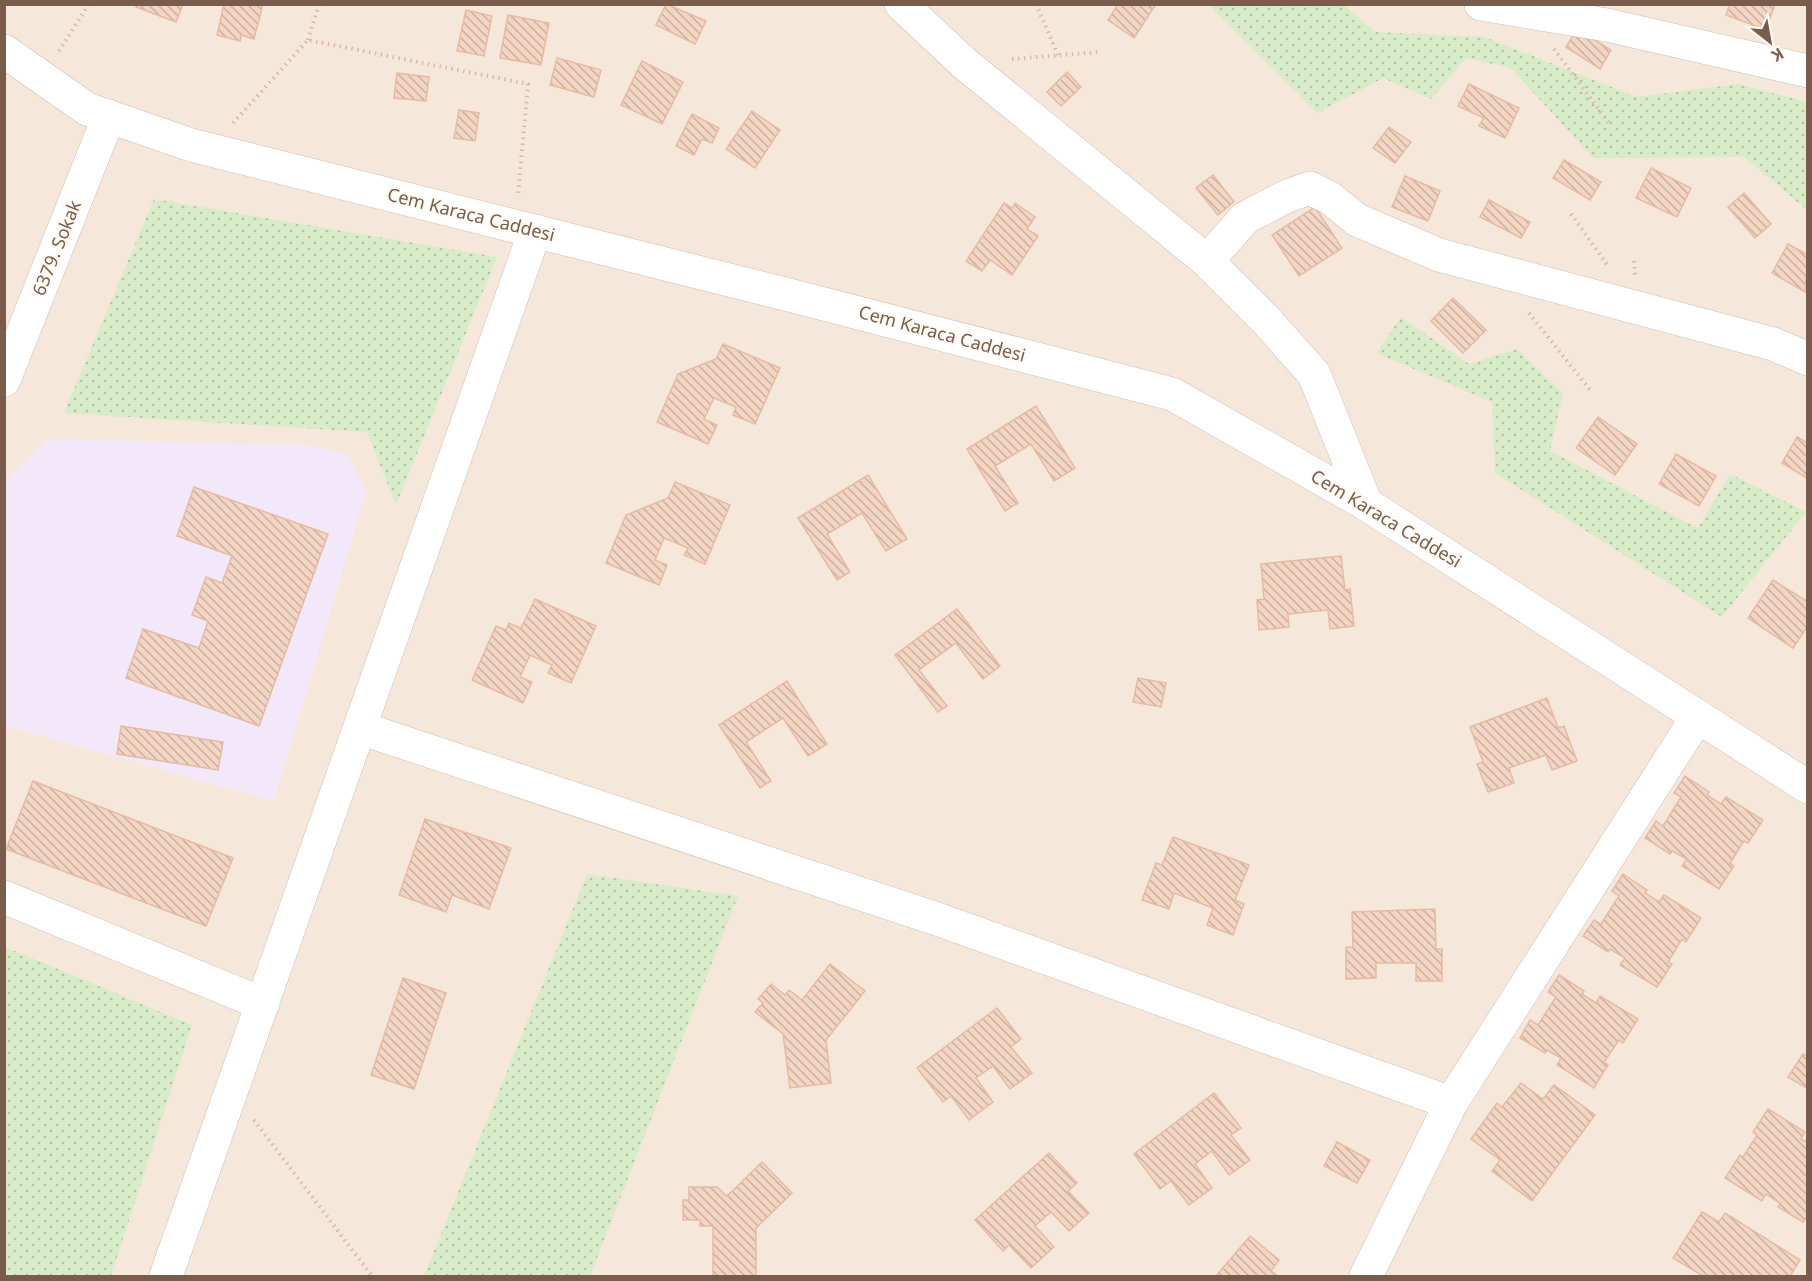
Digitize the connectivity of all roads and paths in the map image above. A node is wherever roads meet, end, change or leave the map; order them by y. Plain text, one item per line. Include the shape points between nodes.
1 (89, 4) edge
2 (319, 4) edge
3 (901, 4) edge
4 (1036, 4) edge
5 (1481, 4) edge
6 (1527, 12) junction
7 (308, 40) junction
8 (4, 51) edge
9 (1099, 52) dead end
10 (1058, 55) junction
11 (964, 63) junction
12 (1808, 71) edge
13 (43, 78) junction
14 (109, 116) junction
15 (1609, 123) dead end
16 (208, 150) junction
17 (1571, 214) dead end
18 (525, 229) junction
19 (1207, 261) junction
20 (1494, 270) junction
21 (1638, 308) junction
22 (1808, 360) edge
23 (4, 380) edge
24 (1590, 390) dead end
25 (1366, 504) junction
26 (1698, 716) junction
27 (360, 728) junction
28 (1808, 787) edge
29 (4, 897) edge
30 (263, 1004) junction
31 (232, 1091) junction
32 (1451, 1103) junction
33 (166, 1276) edge
34 (372, 1276) edge
35 (1366, 1276) edge

1 - 13 path
2 - 7 path
3 - 11 street
4 - 10 path
5 - 6 street
6 - 12 street via 1607,25
6 - 15 path
7 - 16 path
7 - 18 path via 528,84
8 - 13 street, Cem Karaca Caddesi
9 - 10 path
10 - 11 path
11 - 19 street
13 - 14 street, Cem Karaca Caddesi via 87,109
14 - 16 street, Cem Karaca Caddesi
14 - 23 street, 6379. Sokak
16 - 18 street, Cem Karaca Caddesi
17 - 21 path
18 - 25 street, Cem Karaca Caddesi via 1172,394
18 - 27 street
19 - 20 street via 1245,218 1310,188 1357,220 1439,255
19 - 25 street via 1314,374
20 - 21 street
20 - 24 path
21 - 22 street via 1773,344
25 - 26 street, Cem Karaca Caddesi
26 - 28 street, Cem Karaca Caddesi
26 - 32 street
27 - 30 street
27 - 32 street via 937,919
29 - 30 street
30 - 31 street
31 - 33 street
31 - 34 path
32 - 35 street

